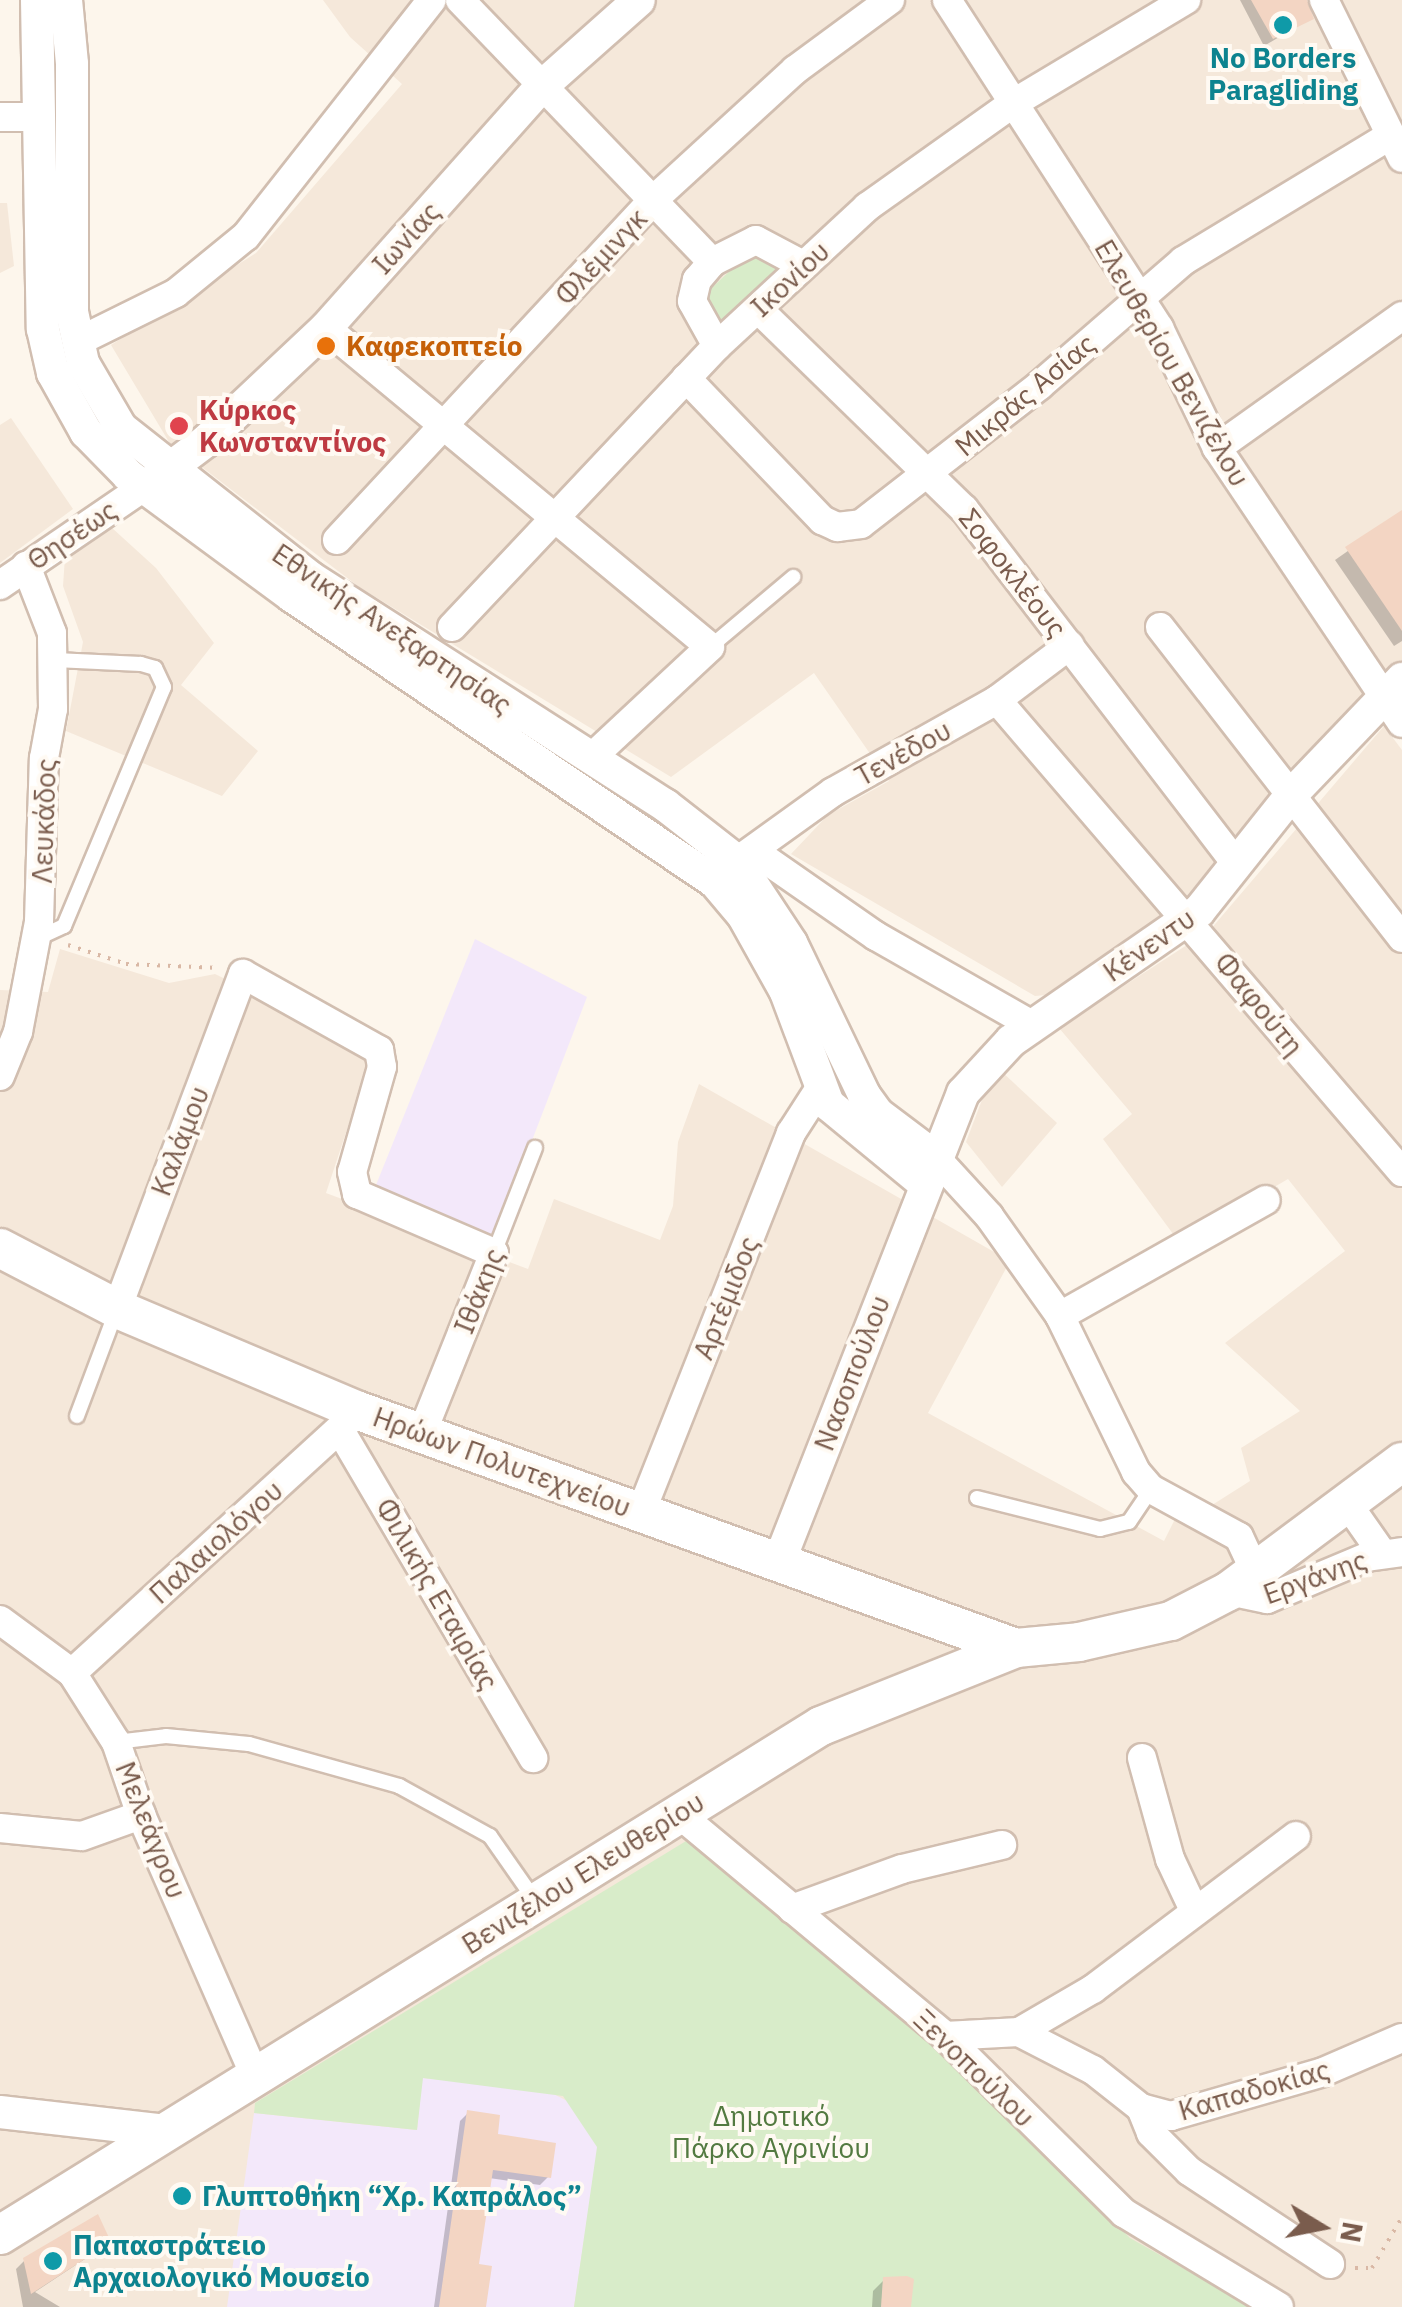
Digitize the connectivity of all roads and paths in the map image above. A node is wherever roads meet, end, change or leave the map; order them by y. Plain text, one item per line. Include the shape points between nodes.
1 (37, 0) edge
2 (66, 0) edge
3 (432, 0) edge
4 (460, 0) edge
5 (639, 0) edge
6 (890, 0) edge
7 (947, 0) edge
8 (1186, 0) edge
9 (1324, 0) edge
10 (540, 88) junction
11 (1012, 104) junction
12 (0, 117) edge
13 (40, 117) junction
14 (1396, 147) edge
15 (652, 201) junction
16 (712, 262) junction
17 (803, 265) junction
18 (1139, 297) junction
19 (758, 309) junction
20 (1402, 316) edge
21 (326, 328) junction
22 (77, 342) junction
23 (717, 346) junction
24 (686, 378) junction
25 (441, 430) junction
26 (1217, 448) junction
27 (929, 474) junction
28 (157, 479) junction
29 (555, 517) junction
30 (337, 540) dead end
31 (26, 566) junction
32 (793, 576) dead end
33 (0, 585) edge
34 (452, 627) dead end
35 (1160, 627) dead end
36 (1070, 645) junction
37 (710, 648) junction
38 (55, 660) junction
39 (997, 700) junction
40 (1396, 700) edge
41 (591, 758) junction
42 (1293, 794) junction
43 (746, 856) junction
44 (1236, 864) junction
45 (1190, 919) junction
46 (47, 936) junction
47 (1402, 938) edge
48 (243, 974) junction
49 (1032, 1026) junction
50 (0, 1076) edge
51 (820, 1088) junction
52 (535, 1148) dead end
53 (930, 1171) junction
54 (1402, 1172) edge
55 (1266, 1200) dead end
56 (0, 1248) edge
57 (494, 1253) junction
58 (117, 1308) junction
59 (1060, 1316) junction
60 (77, 1416) dead end
61 (350, 1420) junction
62 (422, 1433) junction
63 (1402, 1462) edge
64 (1150, 1488) junction
65 (977, 1498) dead end
66 (1346, 1503) junction
67 (640, 1512) junction
68 (1392, 1553) edge
69 (779, 1562) junction
70 (1242, 1582) junction
71 (0, 1620) edge
72 (1016, 1648) junction
73 (72, 1673) junction
74 (116, 1742) junction
75 (533, 1758) dead end
76 (1142, 1758) dead end
77 (679, 1814) junction
78 (140, 1815) junction
79 (0, 1828) edge
80 (1296, 1836) dead end
81 (1002, 1845) dead end
82 (536, 1902) junction
83 (1193, 1908) junction
84 (792, 1909) junction
85 (1019, 2032) junction
86 (945, 2036) junction
87 (1402, 2038) edge
88 (254, 2074) junction
89 (1141, 2108) junction
90 (0, 2112) edge
91 (166, 2131) junction
92 (1402, 2217) edge
93 (0, 2235) edge
94 (1330, 2264) joint
95 (1279, 2307) edge

1 - 13 street
2 - 22 street, Εθνικής Ανεξαρτησίας via 72,64 69,281
3 - 22 street via 246,236 176,293
4 - 10 street
5 - 10 street, Ιωνίας
6 - 15 street, Φλέμινγκ via 795,70
7 - 11 street, Ελευθερίου Βενιζέλου
8 - 11 street, Ικονίου
9 - 14 street
10 - 15 street
10 - 21 street, Ιωνίας
11 - 17 street, Ικονίου via 899,180
11 - 18 street, Ελευθερίου Βενιζέλου
12 - 13 street
13 - 28 street via 40,300 54,373 86,432
14 - 18 street, Μικράς Ασίας via 1183,261
15 - 16 street
15 - 25 street, Φλέμινγκ
16 - 17 street via 756,240
16 - 23 street via 692,302
17 - 19 street, Ικονίου
18 - 26 street, Ελευθερίου Βενιζέλου
18 - 27 street, Μικράς Ασίας
19 - 23 street, Ικονίου
19 - 27 street, Σοφοκλέους
20 - 26 street
21 - 25 street
21 - 28 street, Ιωνίας
22 - 28 street, Εθνικής Ανεξαρτησίας via 104,404
23 - 24 street, Ικονίου
24 - 27 street, Μικράς Ασίας via 822,520 836,526 861,524
24 - 29 street, Ικονίου
25 - 29 street
25 - 30 street, Φλέμινγκ
26 - 40 street, Ελευθερίου Βενιζέλου
27 - 36 street, Σοφοκλέους
28 - 31 street, Θησέως
28 - 41 street, Εθνικής Ανεξαρτησίας
28 - 51 street via 292,596 715,882 780,980
29 - 34 street, Ικονίου
29 - 37 street
31 - 33 street, Θησέως
31 - 38 street, Λευκάδος
32 - 37 lane
35 - 42 street
36 - 39 street, Τενέδου
36 - 44 street, Σοφοκλέους
37 - 41 street
38 - 46 street, Λευκάδος
38 - 46 lane via 141,664 155,668 164,687
39 - 43 street, Τενέδου via 833,792
39 - 45 street, Φαφούτη
40 - 42 street, Κένεντυ
41 - 43 street, Εθνικής Ανεξαρτησίας
42 - 44 street, Κένεντυ
42 - 47 street
43 - 49 street
43 - 53 street, Εθνικής Ανεξαρτησίας via 864,1095
44 - 45 street, Κένεντυ
45 - 49 street, Κένεντυ
45 - 54 street, Φαφούτη
46 - 48 path via 99,959
46 - 50 street, Λευκάδος
48 - 57 street via 379,1050 382,1067 352,1172 356,1194
48 - 58 street, Καλάμου
49 - 53 street, Κένεντυ via 978,1072
51 - 53 street via 844,1123
51 - 67 street, Αρτέμιδος via 792,1133
52 - 57 lane, Ιθάκης
53 - 59 street via 970,1196
53 - 69 street, Νασοπούλου
55 - 59 street
56 - 58 main road, Ηρώων Πολυτεχνείου
57 - 62 street, Ιθάκης
58 - 60 lane
58 - 61 main road, Ηρώων Πολυτεχνείου
59 - 64 street
61 - 62 main road, Ηρώων Πολυτεχνείου
61 - 73 street, Παλαιολόγου
61 - 75 street, Φιλικής Εταιρίας
62 - 67 main road, Ηρώων Πολυτεχνείου
63 - 66 main road
64 - 65 lane via 1129,1522 1100,1529
64 - 70 street via 1238,1537
66 - 68 street
66 - 70 main road
67 - 69 main road, Ηρώων Πολυτεχνείου
68 - 70 street, Εργάνης via 1267,1599
69 - 72 main road, Ηρώων Πολυτεχνείου
70 - 72 main road via 1171,1621
71 - 73 street, Μελεάγρου
72 - 77 main road, Βενιζέλου Ελευθερίου via 820,1726
73 - 74 street, Μελεάγρου
74 - 78 street, Μελεάγρου
74 - 82 lane via 154,1736 249,1744 399,1786 490,1836
76 - 83 street via 1170,1860
77 - 82 main road, Βενιζέλου Ελευθερίου
77 - 84 street, Ξενοπούλου
78 - 79 street via 82,1836
78 - 88 street, Μελεάγρου
80 - 83 street
81 - 84 street via 902,1869
82 - 88 main road, Βενιζέλου Ελευθερίου
83 - 85 street via 1093,1989
84 - 86 street, Ξενοπούλου
85 - 86 street
85 - 89 street, Καπαδοκίας via 1093,2070
86 - 95 street, Ξενοπούλου via 1124,2212
87 - 89 street, Καπαδοκίας via 1323,2072 1198,2112 1165,2116
88 - 91 main road, Βενιζέλου Ελευθερίου
89 - 94 street via 1151,2132 1189,2171
90 - 91 street
91 - 93 main road
92 - 94 path via 1372,2268

